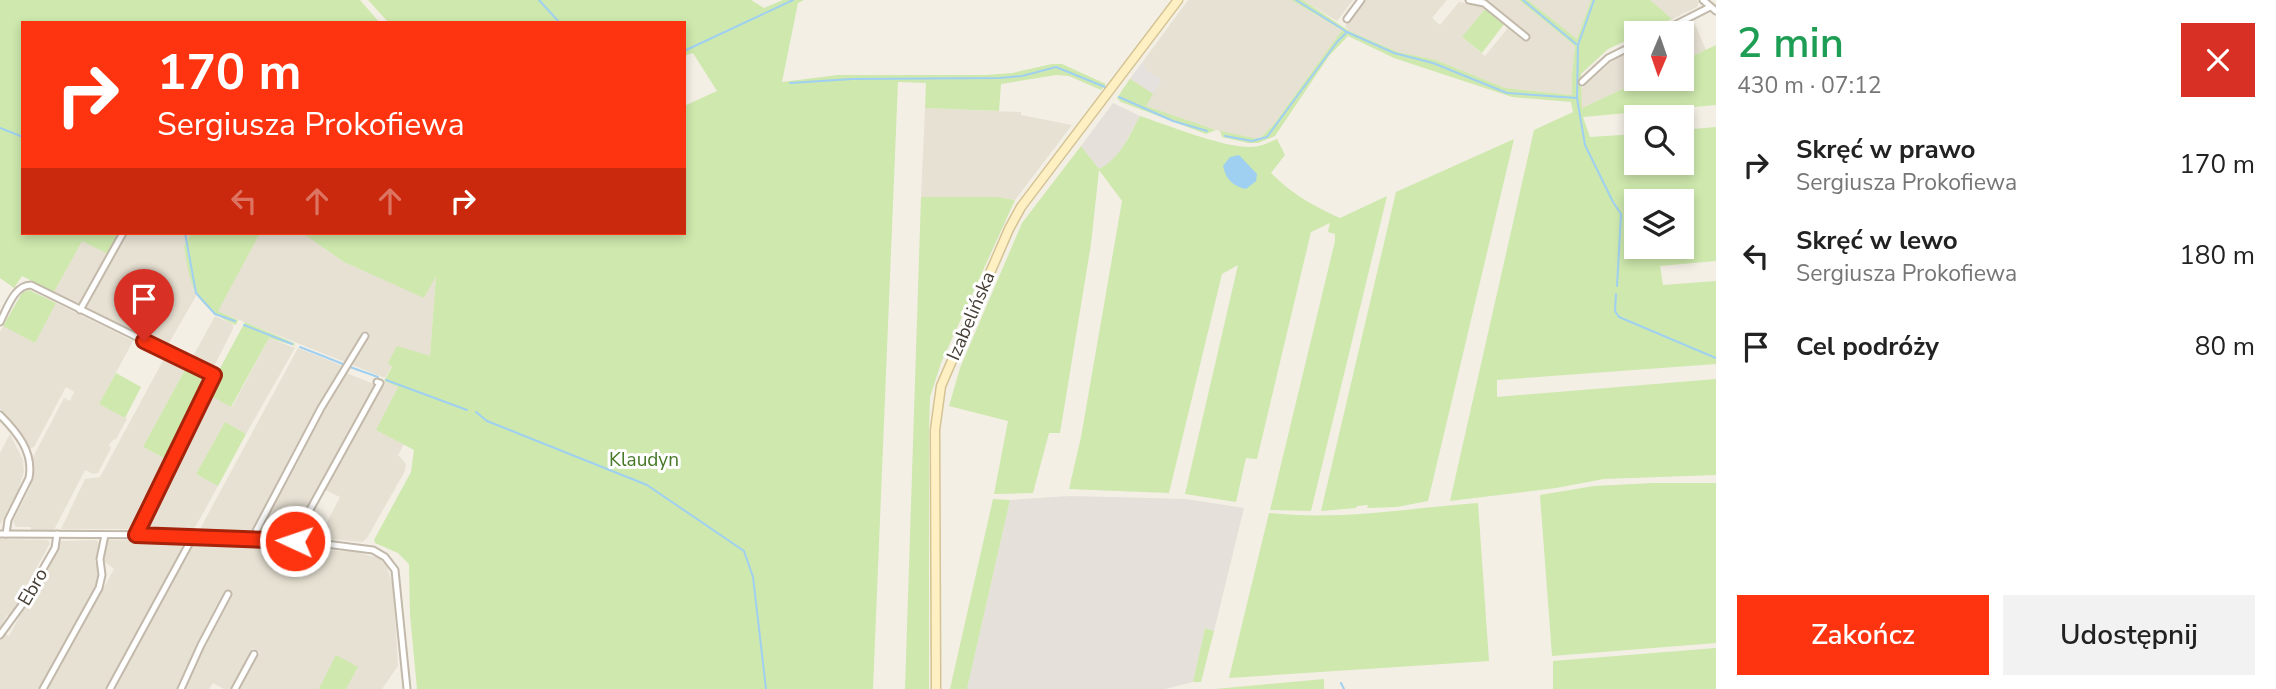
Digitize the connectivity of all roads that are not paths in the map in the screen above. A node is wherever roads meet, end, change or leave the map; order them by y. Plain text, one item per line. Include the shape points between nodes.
1 (1178, 0) edge
2 (1361, 0) edge
3 (1469, 0) edge
4 (1703, 0) edge
5 (1710, 6) junction
6 (1716, 11) edge
7 (1347, 19) dead end
8 (1682, 21) edge
9 (1526, 37) dead end
10 (1624, 50) edge
11 (1582, 82) dead end
12 (122, 235) edge
13 (80, 310) junction
14 (0, 322) edge
15 (365, 336) dead end
16 (377, 382) dead end
17 (0, 415) edge
18 (3, 534) edge
19 (57, 534) junction
20 (104, 534) junction
21 (136, 535) junction
22 (190, 535) junction
23 (255, 539) junction
24 (295, 541) junction
25 (228, 594) dead end
26 (0, 635) edge
27 (254, 654) dead end
28 (43, 689) edge
29 (110, 689) edge
30 (181, 689) edge
31 (234, 689) edge
32 (407, 689) edge
33 (936, 689) edge

1 - 33 street, Izabelińska via 1021,207 941,386 935,430
2 - 7 street
3 - 9 street via 1484,4
4 - 5 street
5 - 6 street
5 - 8 street
10 - 11 street
12 - 13 street
13 - 14 street via 25,285
13 - 21 street via 214,375
15 - 23 street via 321,408
16 - 24 street
17 - 18 street via 19,436 30,460 29,478
18 - 19 street
19 - 20 street
19 - 26 street, Ebro via 55,548 24,603
20 - 21 street
20 - 28 street via 99,588
21 - 22 street
22 - 23 street
22 - 29 street
23 - 24 street
24 - 32 street via 373,550 389,561 397,579
25 - 30 street
27 - 31 street

